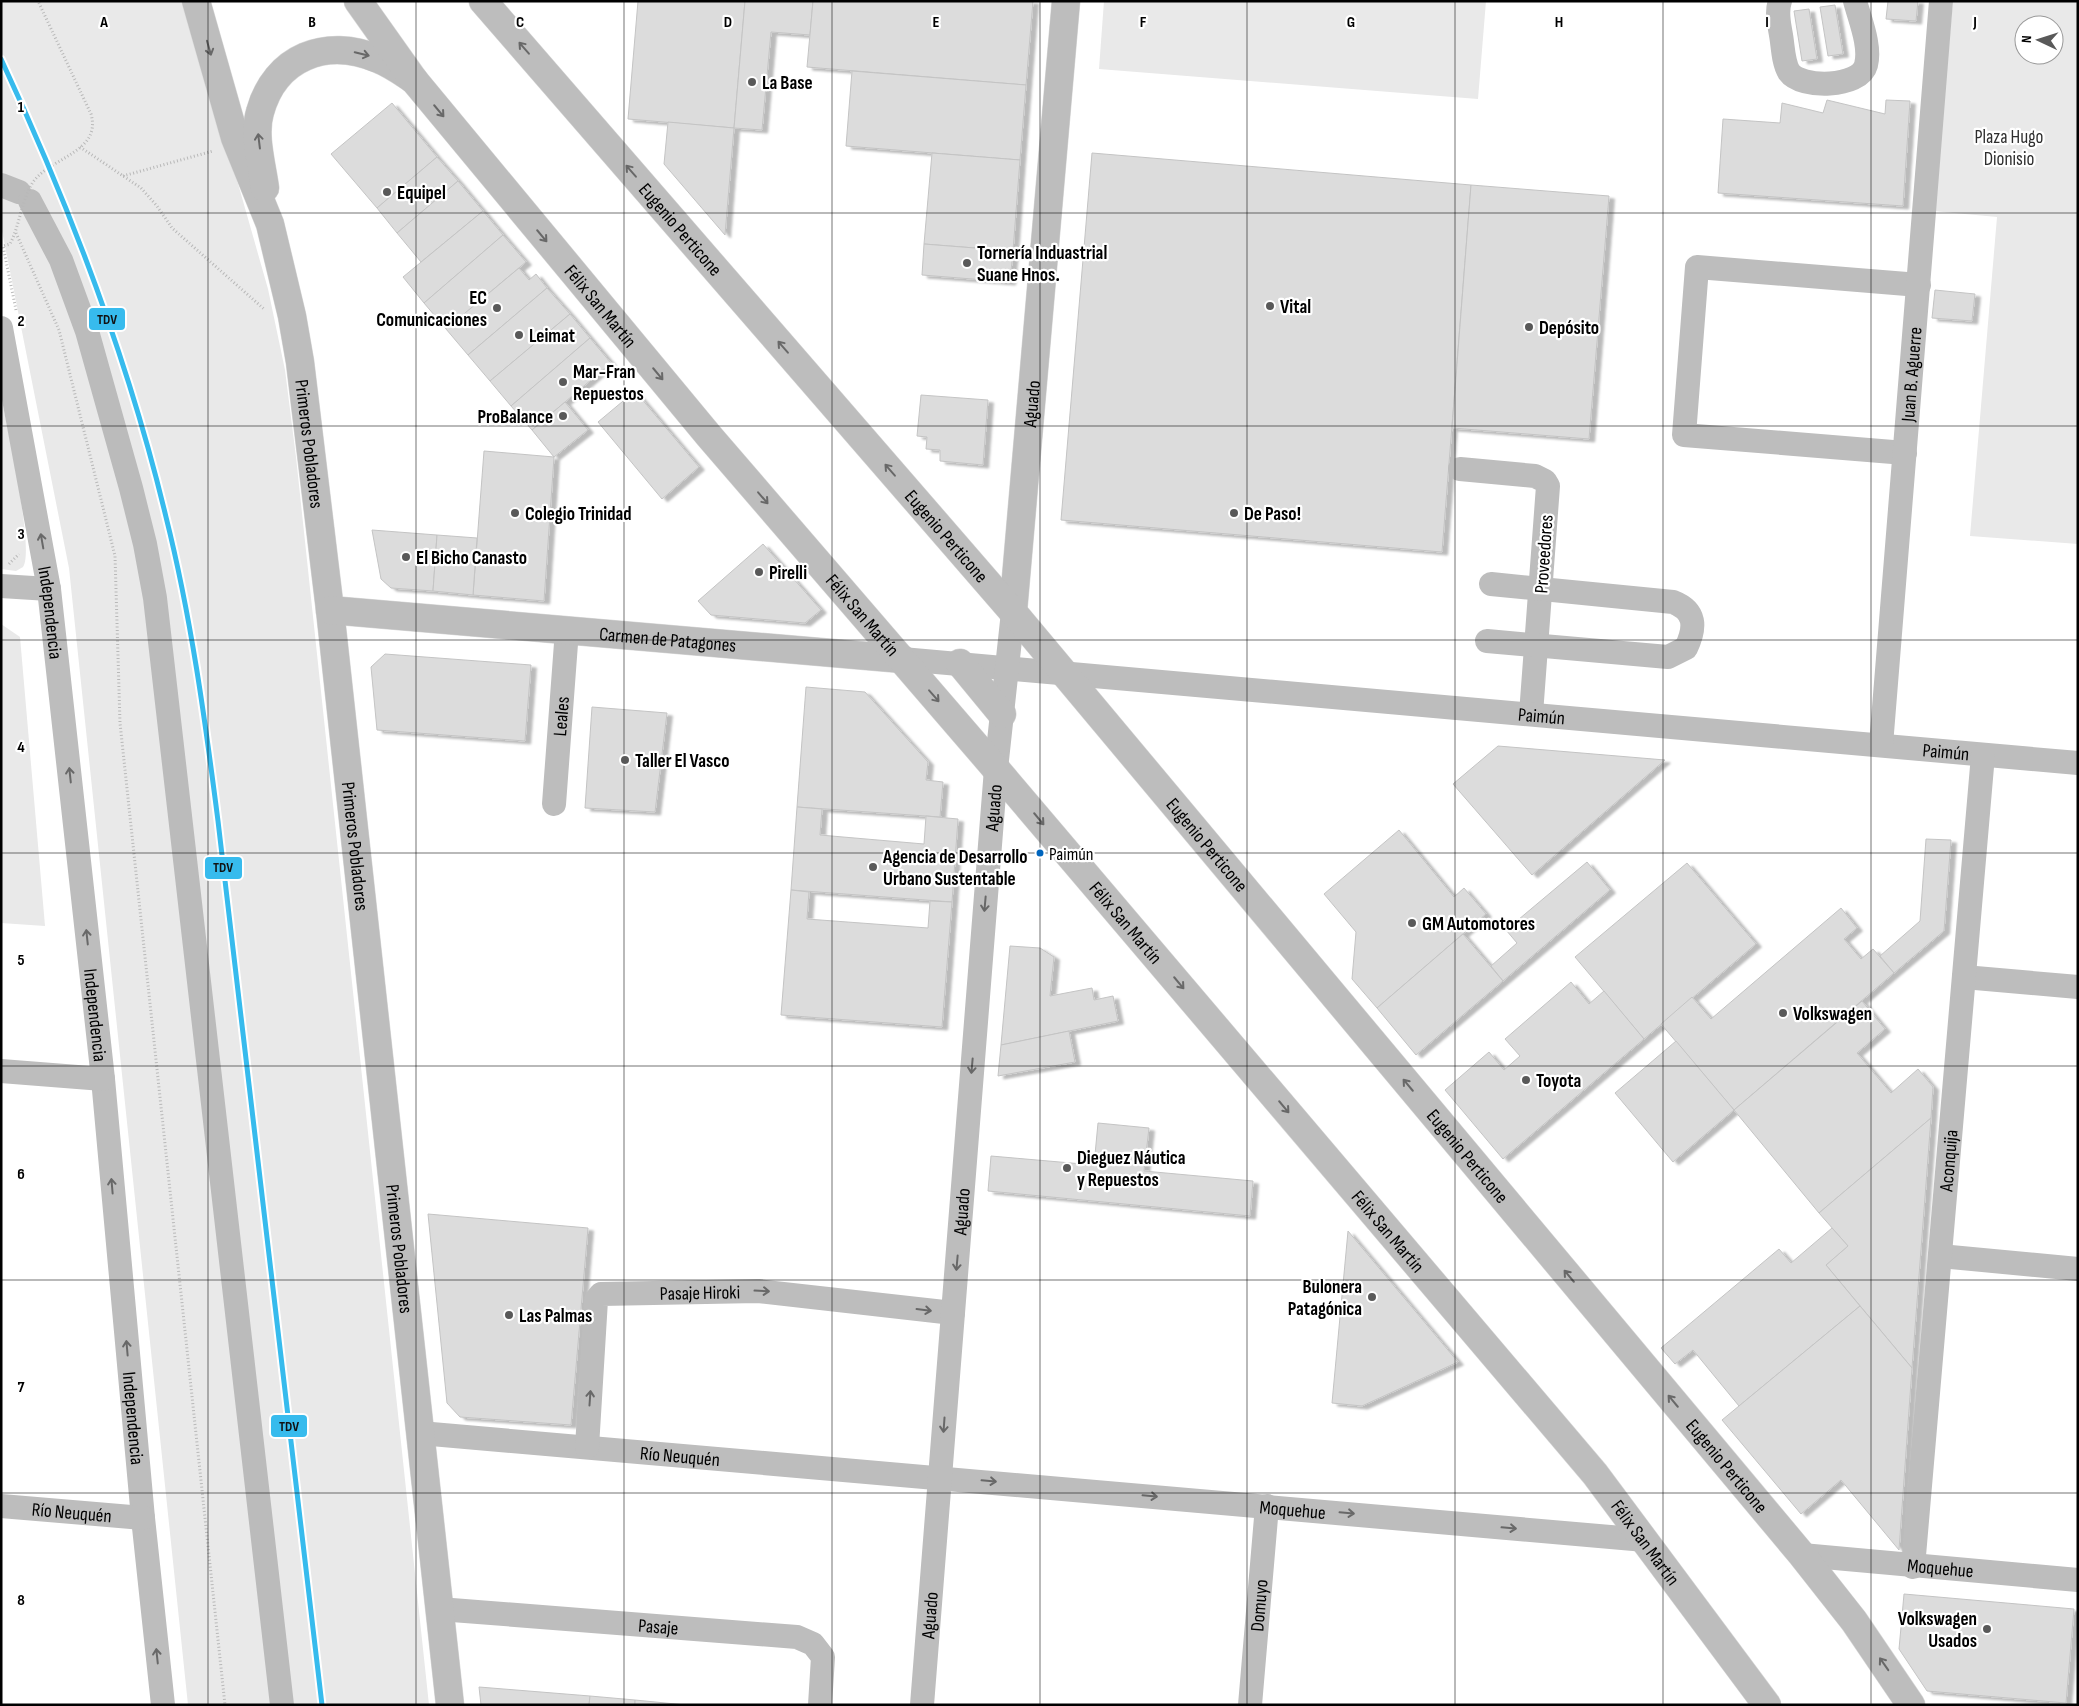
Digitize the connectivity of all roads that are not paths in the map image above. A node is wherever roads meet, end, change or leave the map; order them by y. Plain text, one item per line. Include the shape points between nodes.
1 (196, 1) edge
2 (358, 1) edge
3 (483, 1) edge
4 (1066, 1) edge
5 (1780, 1) edge
6 (1855, 1) edge
7 (1941, 1) edge
8 (414, 80) junction
9 (270, 224) junction
10 (1919, 285) junction
11 (1, 328) edge
12 (1905, 453) junction
13 (1460, 469) dead end
14 (1491, 584) dead end
15 (1, 586) edge
16 (49, 589) junction
17 (1541, 589) junction
18 (330, 610) junction
19 (1013, 612) junction
20 (567, 630) junction
21 (1487, 642) dead end
22 (1536, 646) junction
23 (902, 659) junction
24 (960, 663) junction
25 (1006, 668) junction
26 (1063, 672) junction
27 (1002, 714) junction
28 (1531, 714) junction
29 (1881, 745) junction
30 (1983, 755) junction
31 (2078, 763) edge
32 (996, 768) junction
33 (554, 804) dead end
34 (1964, 977) junction
35 (2078, 987) edge
36 (1, 1070) edge
37 (103, 1079) junction
38 (1940, 1256) junction
39 (2078, 1269) edge
40 (953, 1313) junction
41 (420, 1433) junction
42 (587, 1447) junction
43 (940, 1477) junction
44 (1, 1506) edge
45 (1267, 1506) junction
46 (143, 1518) junction
47 (1645, 1540) junction
48 (1802, 1555) junction
49 (1913, 1567) junction
50 (2078, 1580) edge
51 (439, 1609) junction
52 (163, 1705) edge
53 (450, 1705) edge
54 (820, 1705) edge
55 (922, 1705) edge
56 (1250, 1705) edge
57 (1767, 1705) edge
58 (1911, 1705) edge

1 -> 9 main road, Primeros Pobladores via 235,138
2 - 8 main road, Félix San Martín
19 -> 3 main road, Eugenio Perticone
4 - 19 main road, Aguado
5 - 6 street via 1778,12 1786,64 1794,77 1809,82 1850,81 1863,72 1866,48
7 - 10 street, Juan B. Aguerre
9 -> 8 main road, Félix San Martín via 258,128 266,97 287,68 316,52 344,51 377,58
8 -> 23 main road, Félix San Martín via 709,436
9 - 18 main road, Primeros Pobladores via 300,362
10 - 12 street, Juan B. Aguerre
10 - 12 street via 1697,267 1684,436
16 -> 11 street, Independencia
12 - 29 street, Juan B. Aguerre
13 - 17 street, Proveedores via 1535,476 1545,481 1548,492
14 - 17 street
15 - 16 street
37 -> 16 street, Independencia
17 - 22 street, Proveedores
17 - 22 street via 1673,602 1684,606 1692,617 1692,629 1686,648 1668,657
18 - 20 main road, Carmen de Patagones
18 - 41 main road, Primeros Pobladores
19 - 25 street, Aguado
19 - 26 main road, Eugenio Perticone
20 - 23 main road, Carmen de Patagones
20 - 33 street, Leales
21 - 22 street
22 - 28 street, Proveedores
23 - 24 street, Carmen de Patagones
23 -> 32 main road, Félix San Martín
24 - 25 street, Carmen de Patagones
24 - 27 main road
25 - 26 street, Paimún
25 - 27 street, Aguado
26 - 28 street, Paimún
48 -> 26 main road, Eugenio Perticone
27 - 32 street, Aguado
28 - 29 street, Paimún
29 - 30 street, Paimún
30 - 31 street, Paimún
30 - 34 street, Aconquija
32 -> 40 street, Aguado
32 -> 47 main road, Félix San Martín via 1589,1466
34 - 35 street
34 - 38 street, Aconquija
36 - 37 street
46 -> 37 street, Independencia
38 - 39 street
38 - 49 street, Aconquija
42 -> 40 street, Pasaje Hiroki via 596,1300 601,1294 758,1291
40 -> 43 street, Aguado
41 - 42 street, Río Neuquén
41 - 51 main road, Primeros Pobladores
42 - 43 street, Río Neuquén
43 -> 45 street, Moquehue
43 - 55 street, Aguado
44 - 46 street, Río Neuquén
45 -> 47 street, Moquehue
45 - 56 street, Domuyo
52 -> 46 street, Independencia
47 - 57 main road, Félix San Martín
48 - 49 street, Moquehue
58 -> 48 main road, Eugenio Perticone via 1854,1621
49 - 50 street, Moquehue
51 - 53 main road, Primeros Pobladores
51 - 54 street, Pasaje via 797,1637 813,1644 823,1657

